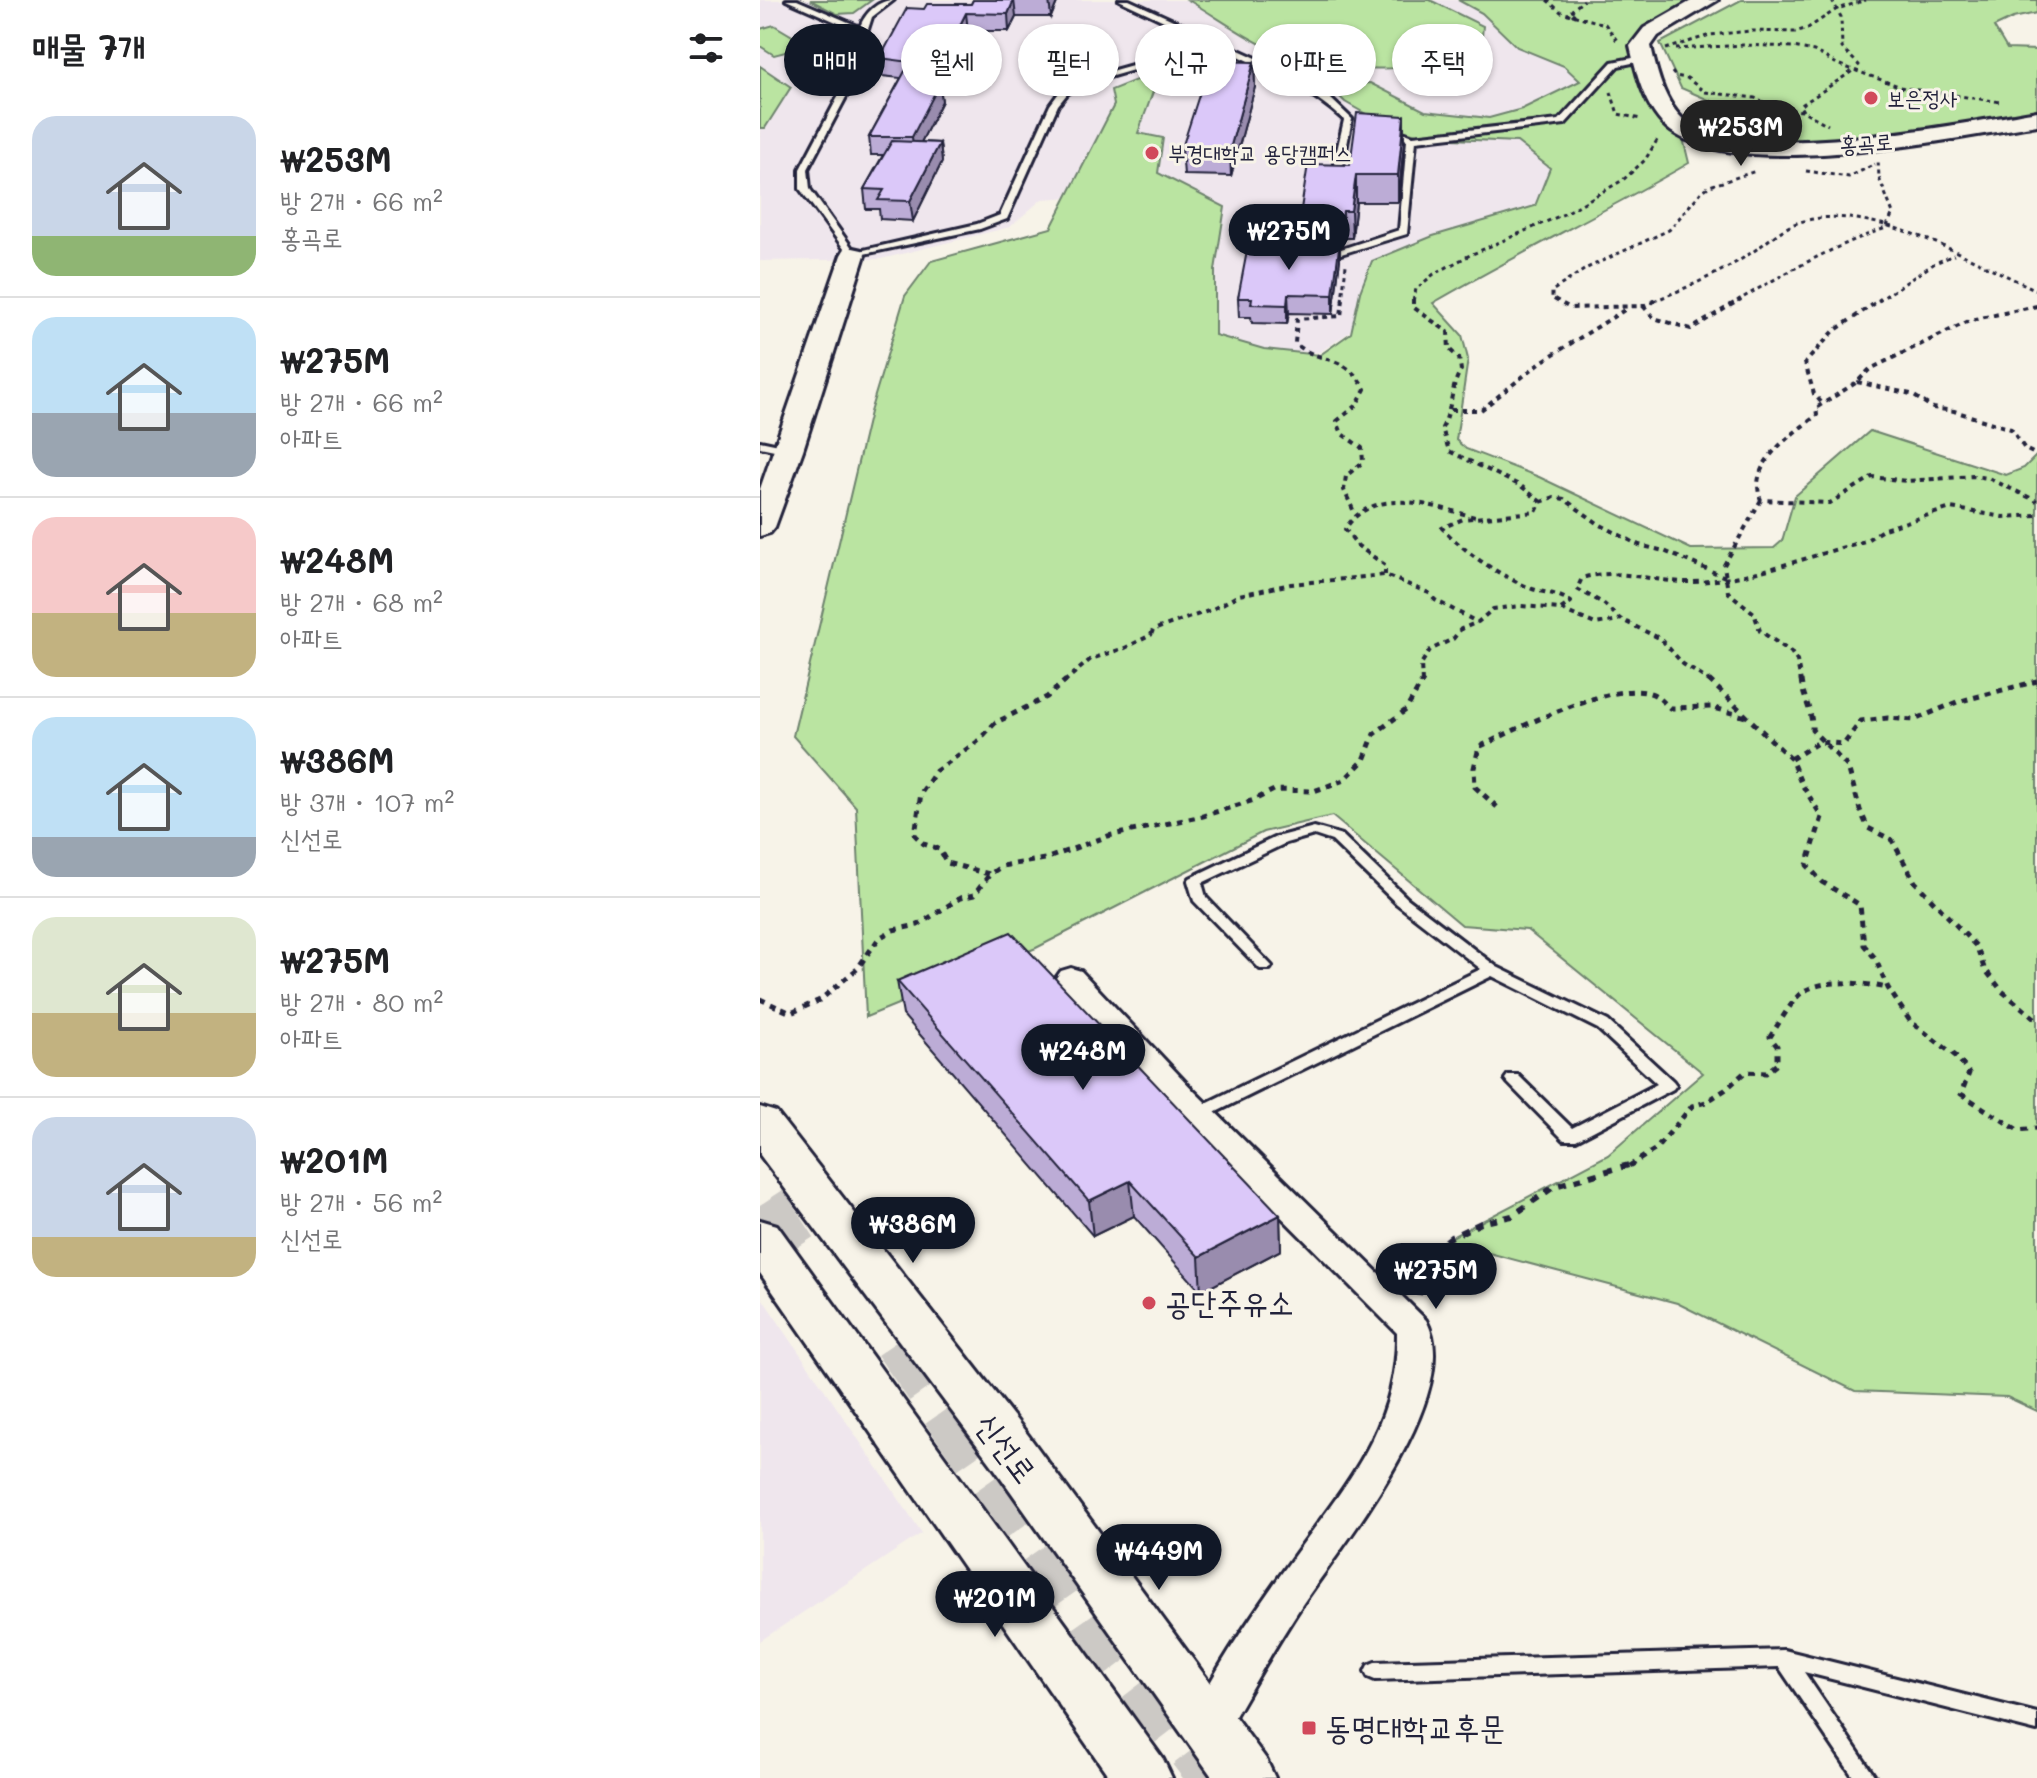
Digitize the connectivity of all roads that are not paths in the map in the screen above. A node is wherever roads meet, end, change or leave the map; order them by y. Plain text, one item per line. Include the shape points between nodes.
1 (790, 0) edge
2 (890, 0) edge
3 (1123, 0) edge
4 (1708, 0) edge
5 (846, 24) edge
6 (865, 24) edge
7 (1172, 24) edge
8 (1236, 54) edge
9 (1653, 63) junction
10 (1135, 67) edge
11 (842, 96) edge
12 (2037, 118) edge
13 (1348, 119) junction
14 (1361, 122) edge
15 (1374, 126) edge
16 (1412, 139) junction
17 (1335, 182) edge
18 (853, 255) junction
19 (1316, 256) edge
20 (760, 444) edge
21 (789, 450) junction
22 (760, 527) edge
23 (1265, 966) dead end
24 (1492, 970) junction
25 (1071, 978) dead end
26 (1513, 1079) dead end
27 (1198, 1114) junction
28 (760, 1123) edge
29 (760, 1237) edge
30 (1784, 1658) junction
31 (1375, 1671) dead end
32 (2037, 1722) edge
33 (1207, 1727) junction
34 (1143, 1778) edge
35 (1246, 1778) edge
36 (1866, 1778) edge

1 - 5 lane
2 - 6 lane
3 - 7 lane
4 - 9 street via 1651,32 1640,46
8 - 13 lane via 1282,73
9 - 12 street, 홍곡로 via 1651,88 1685,131 1733,144 1879,142
9 - 16 lane via 1615,64 1562,122
10 - 18 lane via 1064,92 1004,217
11 - 18 lane via 804,169 805,189
13 - 14 lane
13 - 17 lane
15 - 16 lane
16 - 19 lane via 1404,232
18 - 21 street
20 - 21 lane
21 - 22 street
23 - 24 lane via 1199,898 1195,881 1281,840 1314,831 1337,838 1402,901
24 - 26 lane via 1603,1025 1668,1085 1570,1136
24 - 27 lane
25 - 27 street
27 - 33 street via 1414,1329 1417,1355 1413,1387 1398,1426
28 - 33 main road, 신선로 via 1010,1450
29 - 34 main road
30 - 31 lane
30 - 32 lane
30 - 36 lane
33 - 35 main road, 신선로

